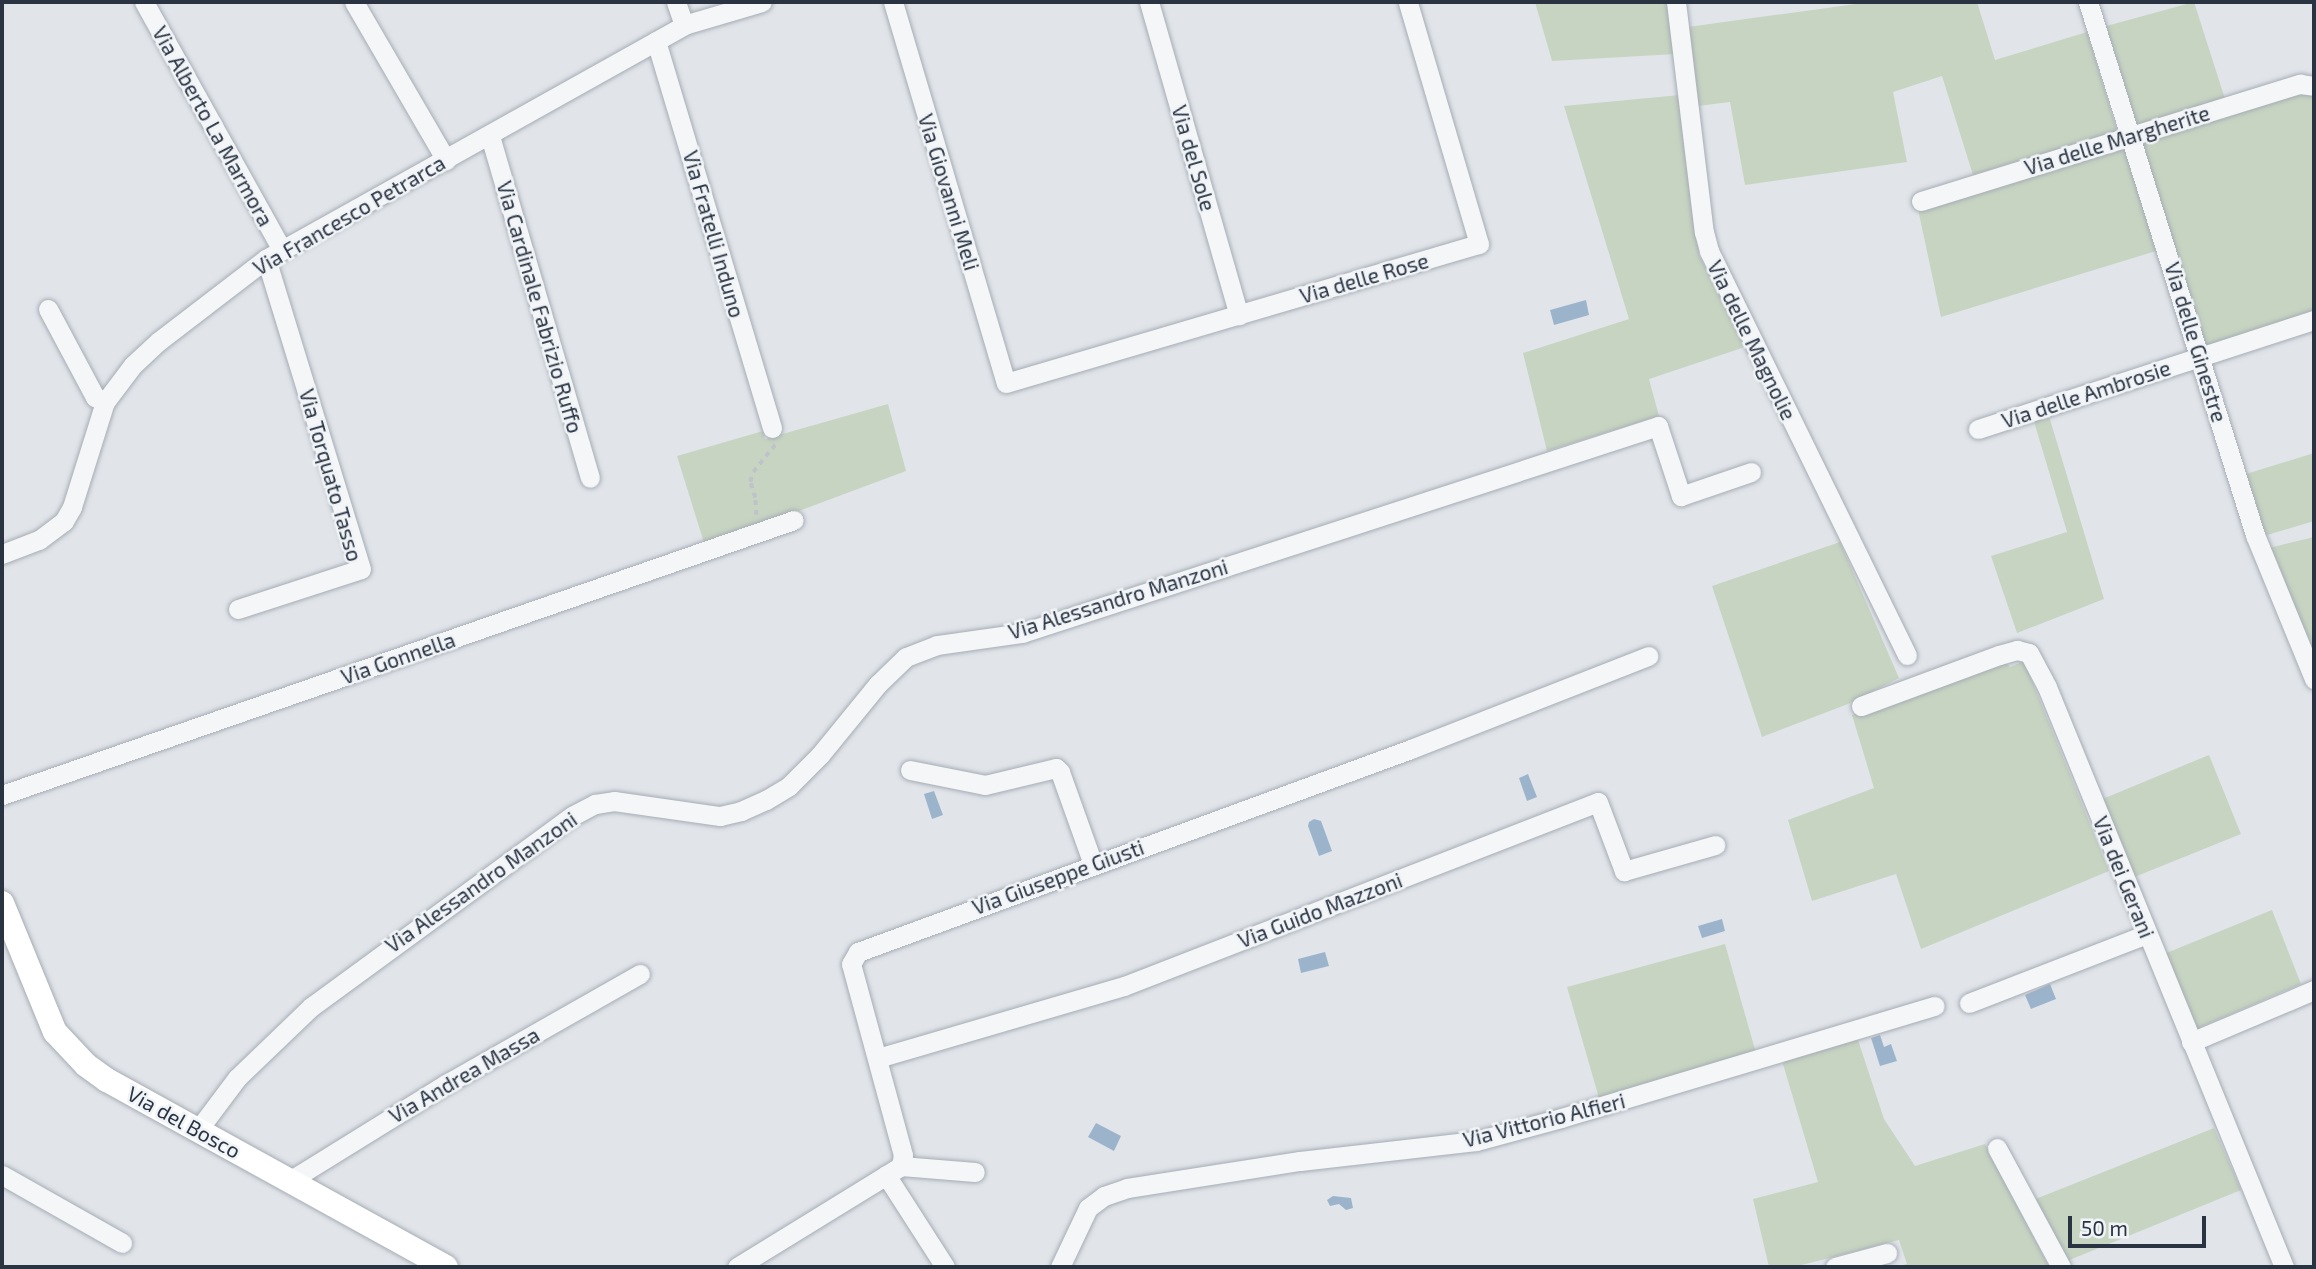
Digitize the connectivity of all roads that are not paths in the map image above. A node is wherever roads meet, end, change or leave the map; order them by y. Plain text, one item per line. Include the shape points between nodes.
1 (144, 2) edge
2 (354, 2) edge
3 (676, 2) edge
4 (762, 2) edge
5 (892, 2) edge
6 (1149, 2) edge
7 (1408, 2) edge
8 (1676, 2) edge
9 (2088, 2) edge
10 (684, 25) junction
11 (656, 41) junction
12 (2314, 86) edge
13 (490, 136) junction
14 (2133, 136) junction
15 (446, 160) junction
16 (1921, 201) dead end
17 (274, 254) junction
18 (48, 309) dead end
19 (1239, 315) junction
20 (2314, 320) edge
21 (2201, 357) junction
22 (1006, 383) joint
23 (104, 402) junction
24 (772, 428) road end
25 (1978, 429) dead end
26 (1751, 472) dead end
27 (590, 478) dead end
28 (794, 520) dead end
29 (2, 554) edge
30 (238, 609) dead end
31 (1907, 655) dead end
32 (1648, 656) dead end
33 (2314, 676) edge
34 (1861, 706) dead end
35 (909, 770) dead end
36 (2, 795) edge
37 (1715, 845) dead end
38 (1093, 864) junction
39 (2, 903) edge
40 (2147, 934) junction
41 (640, 974) dead end
42 (2314, 990) edge
43 (1969, 1003) dead end
44 (1935, 1006) dead end
45 (2191, 1042) junction
46 (878, 1058) junction
47 (198, 1130) junction
48 (1997, 1148) dead end
49 (894, 1171) junction
50 (975, 1172) dead end
51 (2, 1175) edge
52 (291, 1180) junction
53 (122, 1243) dead end
54 (1887, 1253) dead end
55 (446, 1267) edge
56 (737, 1267) edge
57 (945, 1267) edge
58 (1060, 1267) edge
59 (1835, 1267) edge
60 (2061, 1267) edge
61 (2284, 1267) edge

1 - 17 street, Via Alberto La Marmora
2 - 15 street
3 - 10 street
4 - 10 street, Via Francesco Petrarca
5 - 22 street, Via Giovanni Meli
6 - 19 street, Via del Sole
7 - 19 street, Via delle Rose via 1479,244
8 - 31 street, Via delle Magnolie via 1709,251
9 - 14 street, Via delle Ginestre
10 - 11 street, Via Francesco Petrarca
11 - 13 street, Via Francesco Petrarca
11 - 24 street, Via Fratelli Induno
12 - 14 street, Via delle Margherite via 2300,85
13 - 15 street, Via Francesco Petrarca
13 - 27 street, Via Cardinale Fabrizio Ruffo
14 - 16 street, Via delle Margherite
14 - 21 street, Via delle Ginestre
15 - 17 street, Via Francesco Petrarca
17 - 23 street, Via Francesco Petrarca via 159,341
17 - 30 street, Via Torquato Tasso via 361,569
18 - 23 street via 95,397
19 - 22 street, Via delle Rose
20 - 21 street, Via delle Ambrosie
21 - 25 street, Via delle Ambrosie
21 - 33 street, Via delle Ginestre via 2255,535
23 - 29 street, Via Francesco Petrarca via 64,521 39,540
26 - 47 street, Via Alessandro Manzoni via 1681,496 1658,426 1022,633 937,645 906,657 789,786 741,811 720,816 614,802 595,804 572,816 311,1007 237,1078
28 - 36 street, Via Gonnella
32 - 38 street, Via Giuseppe Giusti via 1398,754
34 - 40 street, Via dei Gerani via 1999,655 2017,650 2029,653
35 - 38 street via 985,785 1056,768
37 - 46 street, Via Guido Mazzoni via 1624,871 1598,802 1124,986
38 - 46 street, Via Giuseppe Giusti via 858,952 851,964
39 - 47 main road, Via del Bosco via 41,1005 68,1049 107,1080
40 - 43 street
40 - 45 street, Via dei Gerani
41 - 52 street, Via Andrea Massa via 446,1084
42 - 45 street
44 - 58 street, Via Vittorio Alfieri via 1476,1141 1300,1161 1127,1188 1088,1208
45 - 61 street, Via dei Gerani
46 - 49 street, Via Giuseppe Giusti via 903,1155
47 - 52 main road, Via del Bosco
48 - 60 street
49 - 50 street
49 - 56 street
49 - 57 street
51 - 53 street
52 - 55 main road, Via del Bosco
54 - 59 street

